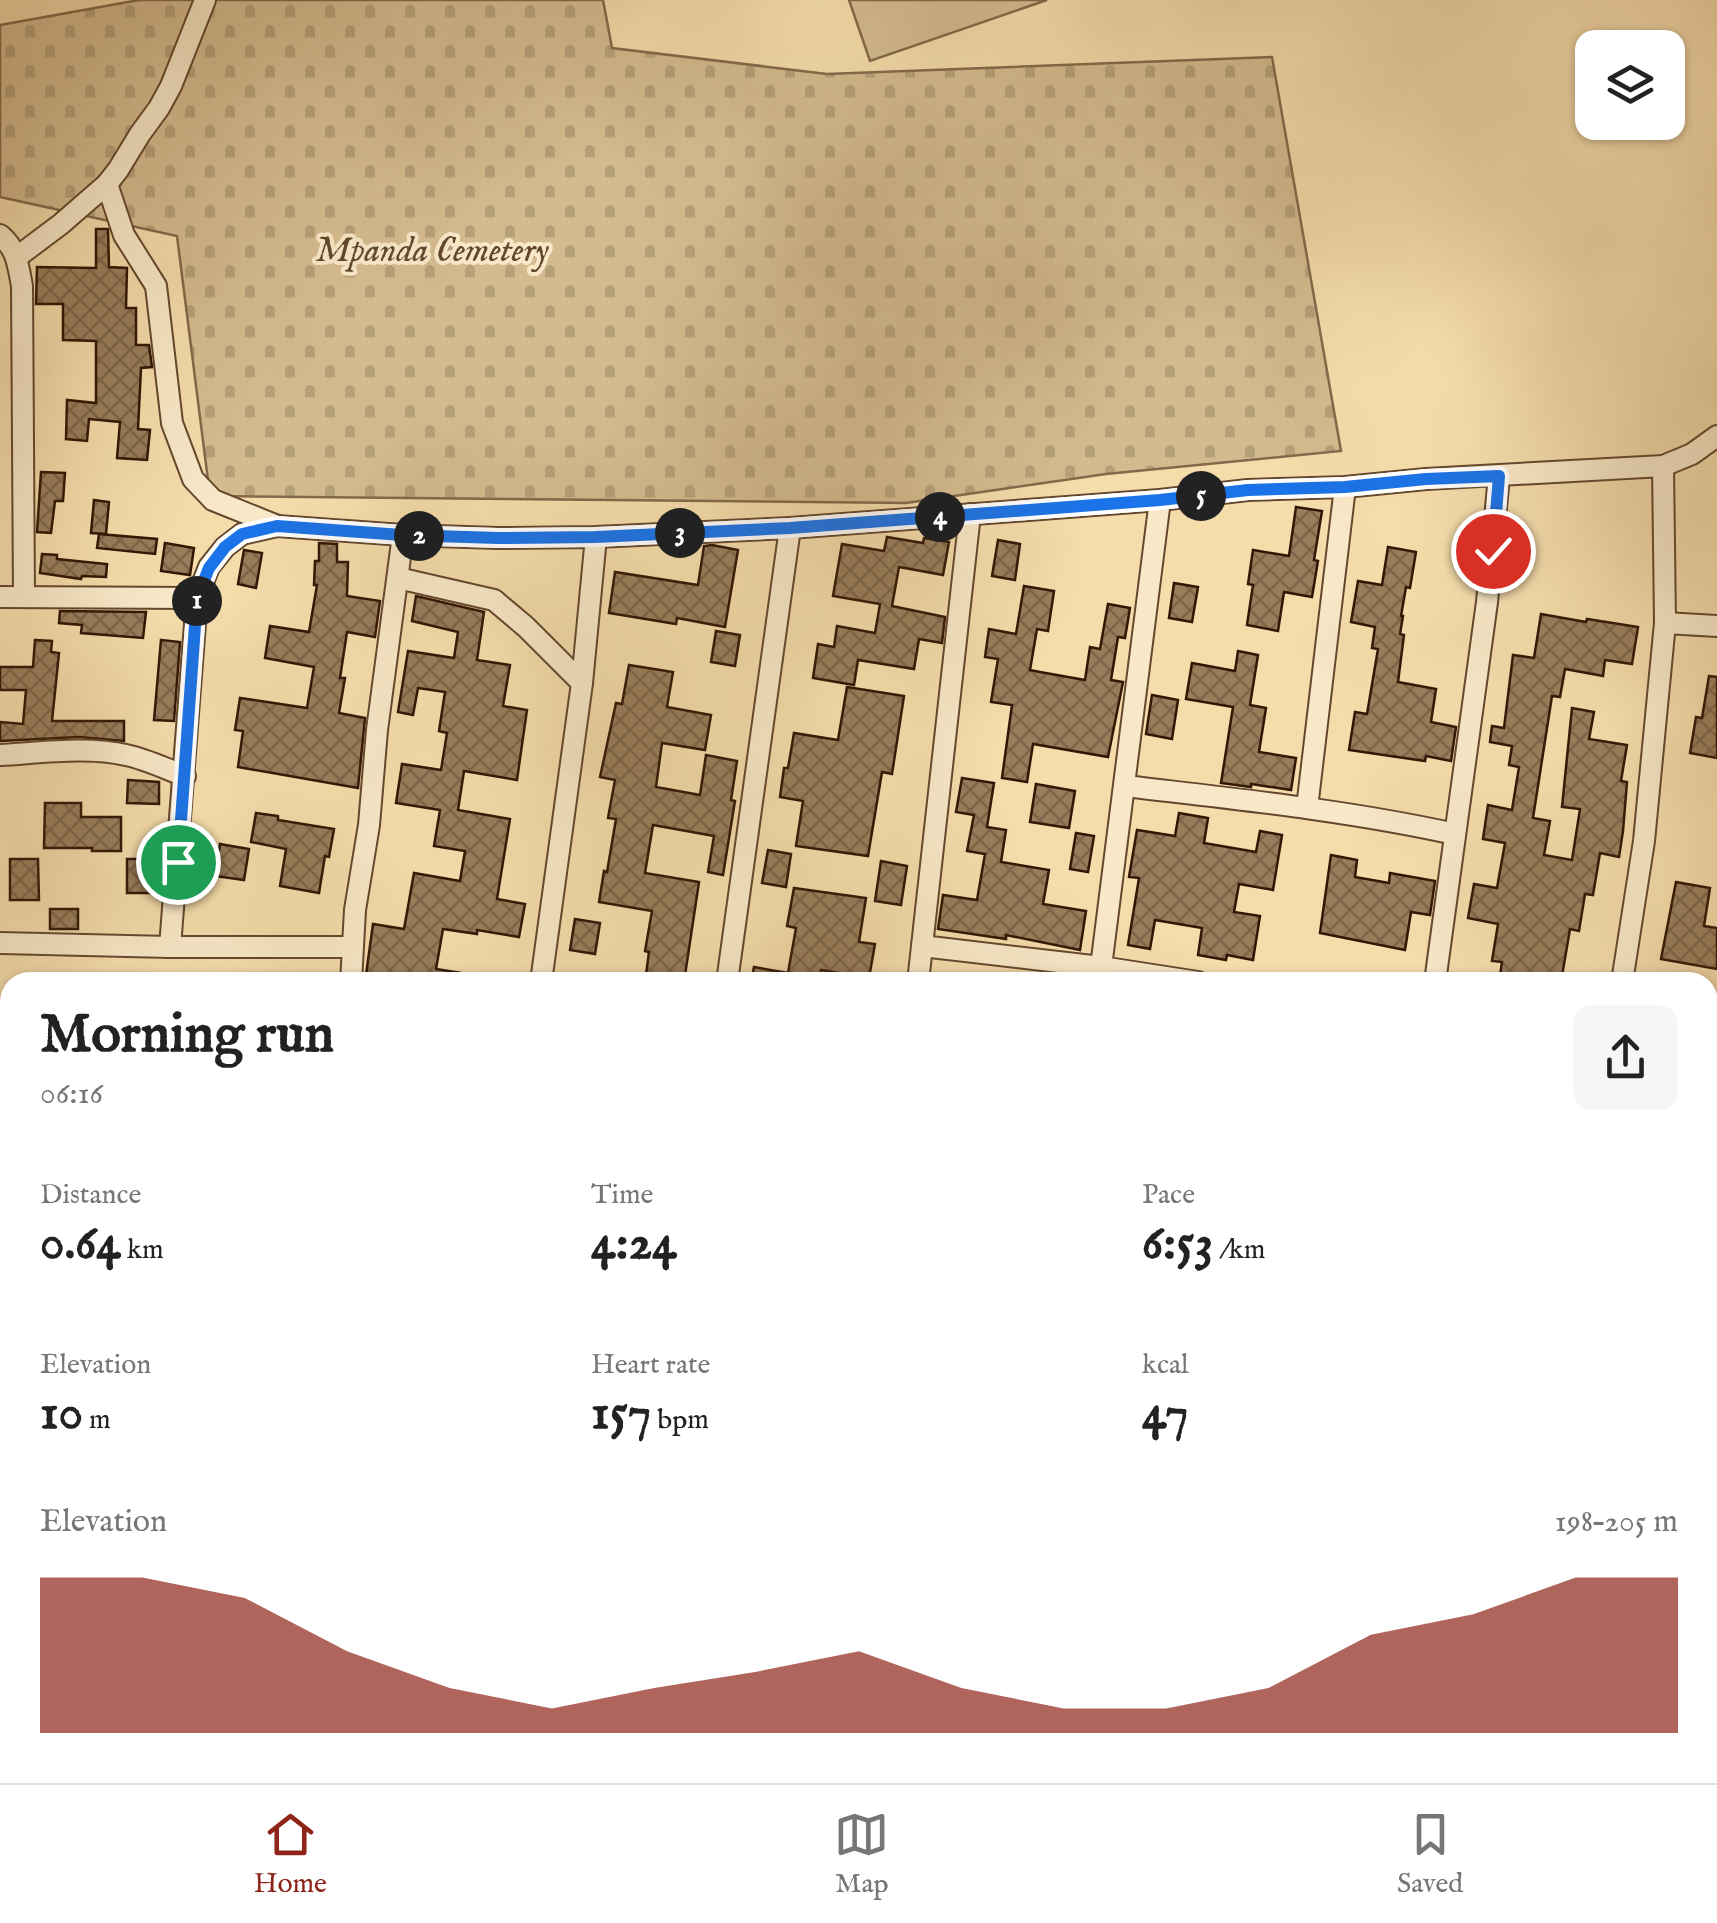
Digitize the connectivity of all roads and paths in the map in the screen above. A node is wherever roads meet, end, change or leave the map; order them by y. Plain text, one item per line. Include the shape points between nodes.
1 (205, 0) edge
2 (107, 184) junction
3 (0, 235) edge
4 (17, 257) junction
5 (1717, 436) edge
6 (1663, 466) junction
7 (1499, 476) junction
8 (1345, 487) junction
9 (1160, 500) junction
10 (970, 514) junction
11 (277, 526) junction
12 (790, 528) junction
13 (402, 535) junction
14 (596, 537) junction
15 (398, 578) junction
16 (0, 598) edge
17 (24, 598) junction
18 (197, 598) junction
19 (1665, 623) junction
20 (1717, 626) edge
21 (582, 683) junction
22 (0, 755) edge
23 (185, 776) junction
24 (1125, 786) junction
25 (1307, 808) junction
26 (1456, 834) junction
27 (0, 943) edge
28 (922, 946) junction
29 (170, 947) junction
30 (351, 947) junction
31 (1101, 967) junction
32 (350, 972) edge
33 (543, 972) edge
34 (728, 972) edge
35 (919, 972) edge
36 (1133, 972) edge
37 (1435, 972) edge
38 (1624, 972) edge

1 - 2 street via 159,108
2 - 4 street
2 - 11 street via 124,235 156,286 172,422 194,478 213,500
3 - 4 street
4 - 17 street via 24,342
5 - 6 street
6 - 7 street
6 - 19 street
7 - 8 street
7 - 26 street
8 - 9 street
8 - 25 street
9 - 10 street
9 - 24 street
10 - 12 street
10 - 28 street
11 - 13 street
11 - 18 street via 242,534 225,547
12 - 14 street
12 - 34 street
13 - 14 street
13 - 15 street
14 - 21 street
15 - 21 street via 494,600
15 - 30 street
16 - 17 street
17 - 18 street
18 - 23 street
19 - 20 street
19 - 38 street
21 - 33 street
22 - 23 street via 110,752
23 - 29 street
24 - 25 street
24 - 31 street
25 - 26 street
26 - 37 street
27 - 29 street
28 - 31 street
28 - 35 street
29 - 30 street
30 - 32 street
31 - 36 street

